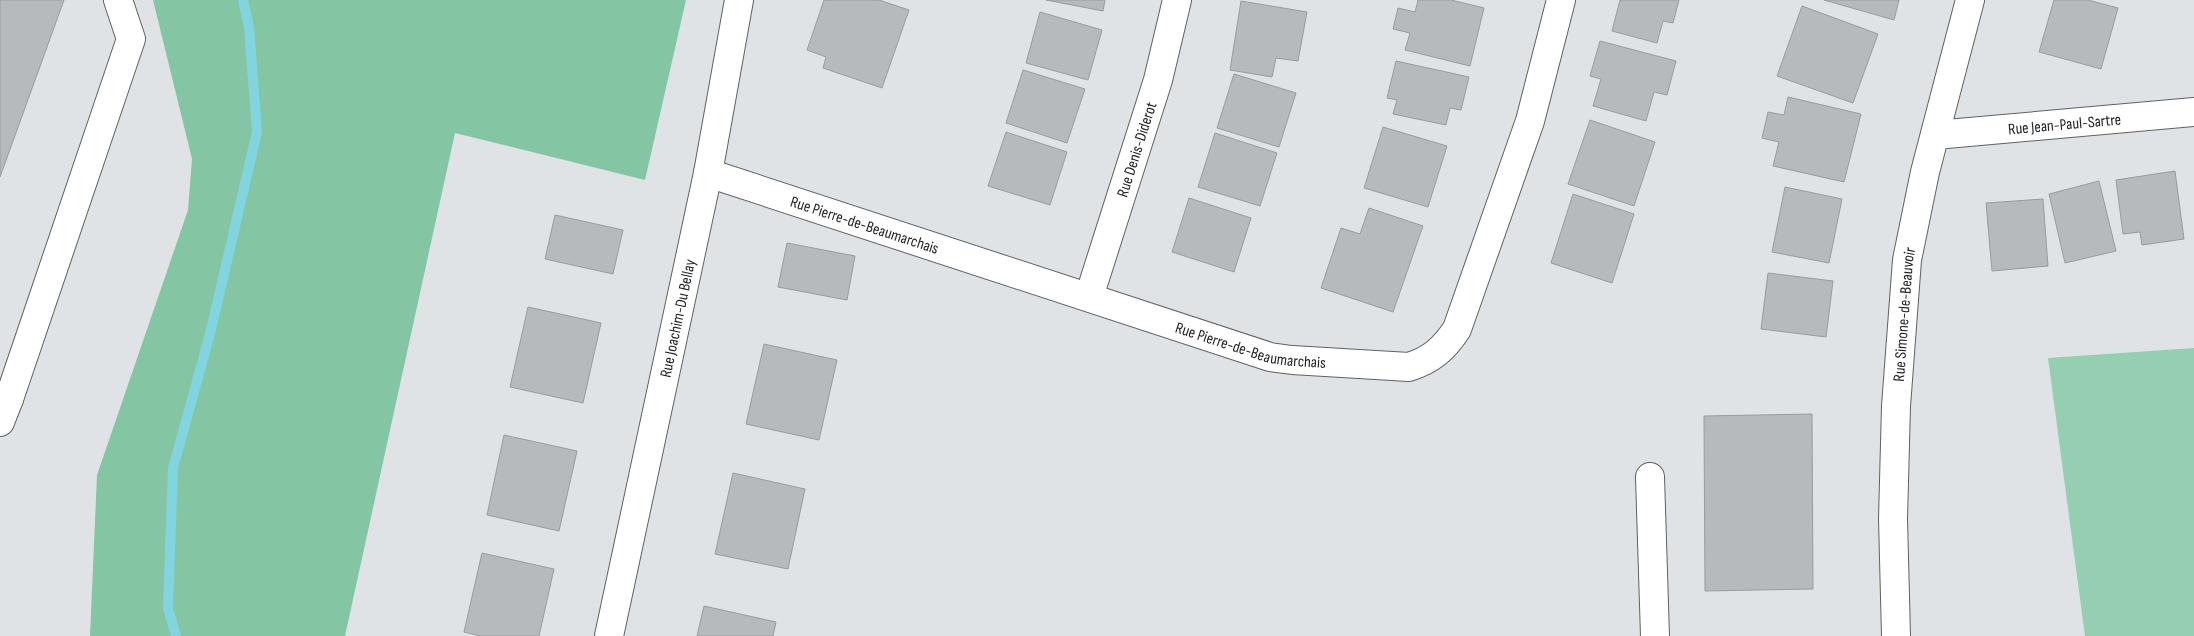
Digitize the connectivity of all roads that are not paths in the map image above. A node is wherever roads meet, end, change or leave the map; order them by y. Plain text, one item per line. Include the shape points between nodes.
1 (118, 0) edge
2 (739, 0) edge
3 (1177, 0) edge
4 (1561, 0) edge
5 (1970, 0) edge
6 (2194, 112) edge
7 (1934, 135) junction
8 (708, 173) junction
9 (1089, 297) junction
10 (3, 406) edge
11 (1650, 477) dead end
12 (609, 636) edge
13 (1655, 636) edge
14 (1896, 636) edge

1 - 10 street via 131,39
2 - 8 street, Rue Joachim-Du Bellay
3 - 9 street, Rue Denis-Diderot via 1158,80
4 - 9 street, Rue Pierre-de-Beaumarchais via 1530,121 1473,284 1457,329 1437,354 1409,367 1270,357
5 - 7 street, Rue Simone-de-Beauvoir
6 - 7 street, Rue Jean-Paul-Sartre
7 - 14 street, Rue Simone-de-Beauvoir via 1907,260 1901,330 1893,510
8 - 9 street, Rue Pierre-de-Beaumarchais
8 - 12 street, Rue Joachim-Du Bellay
11 - 13 street

